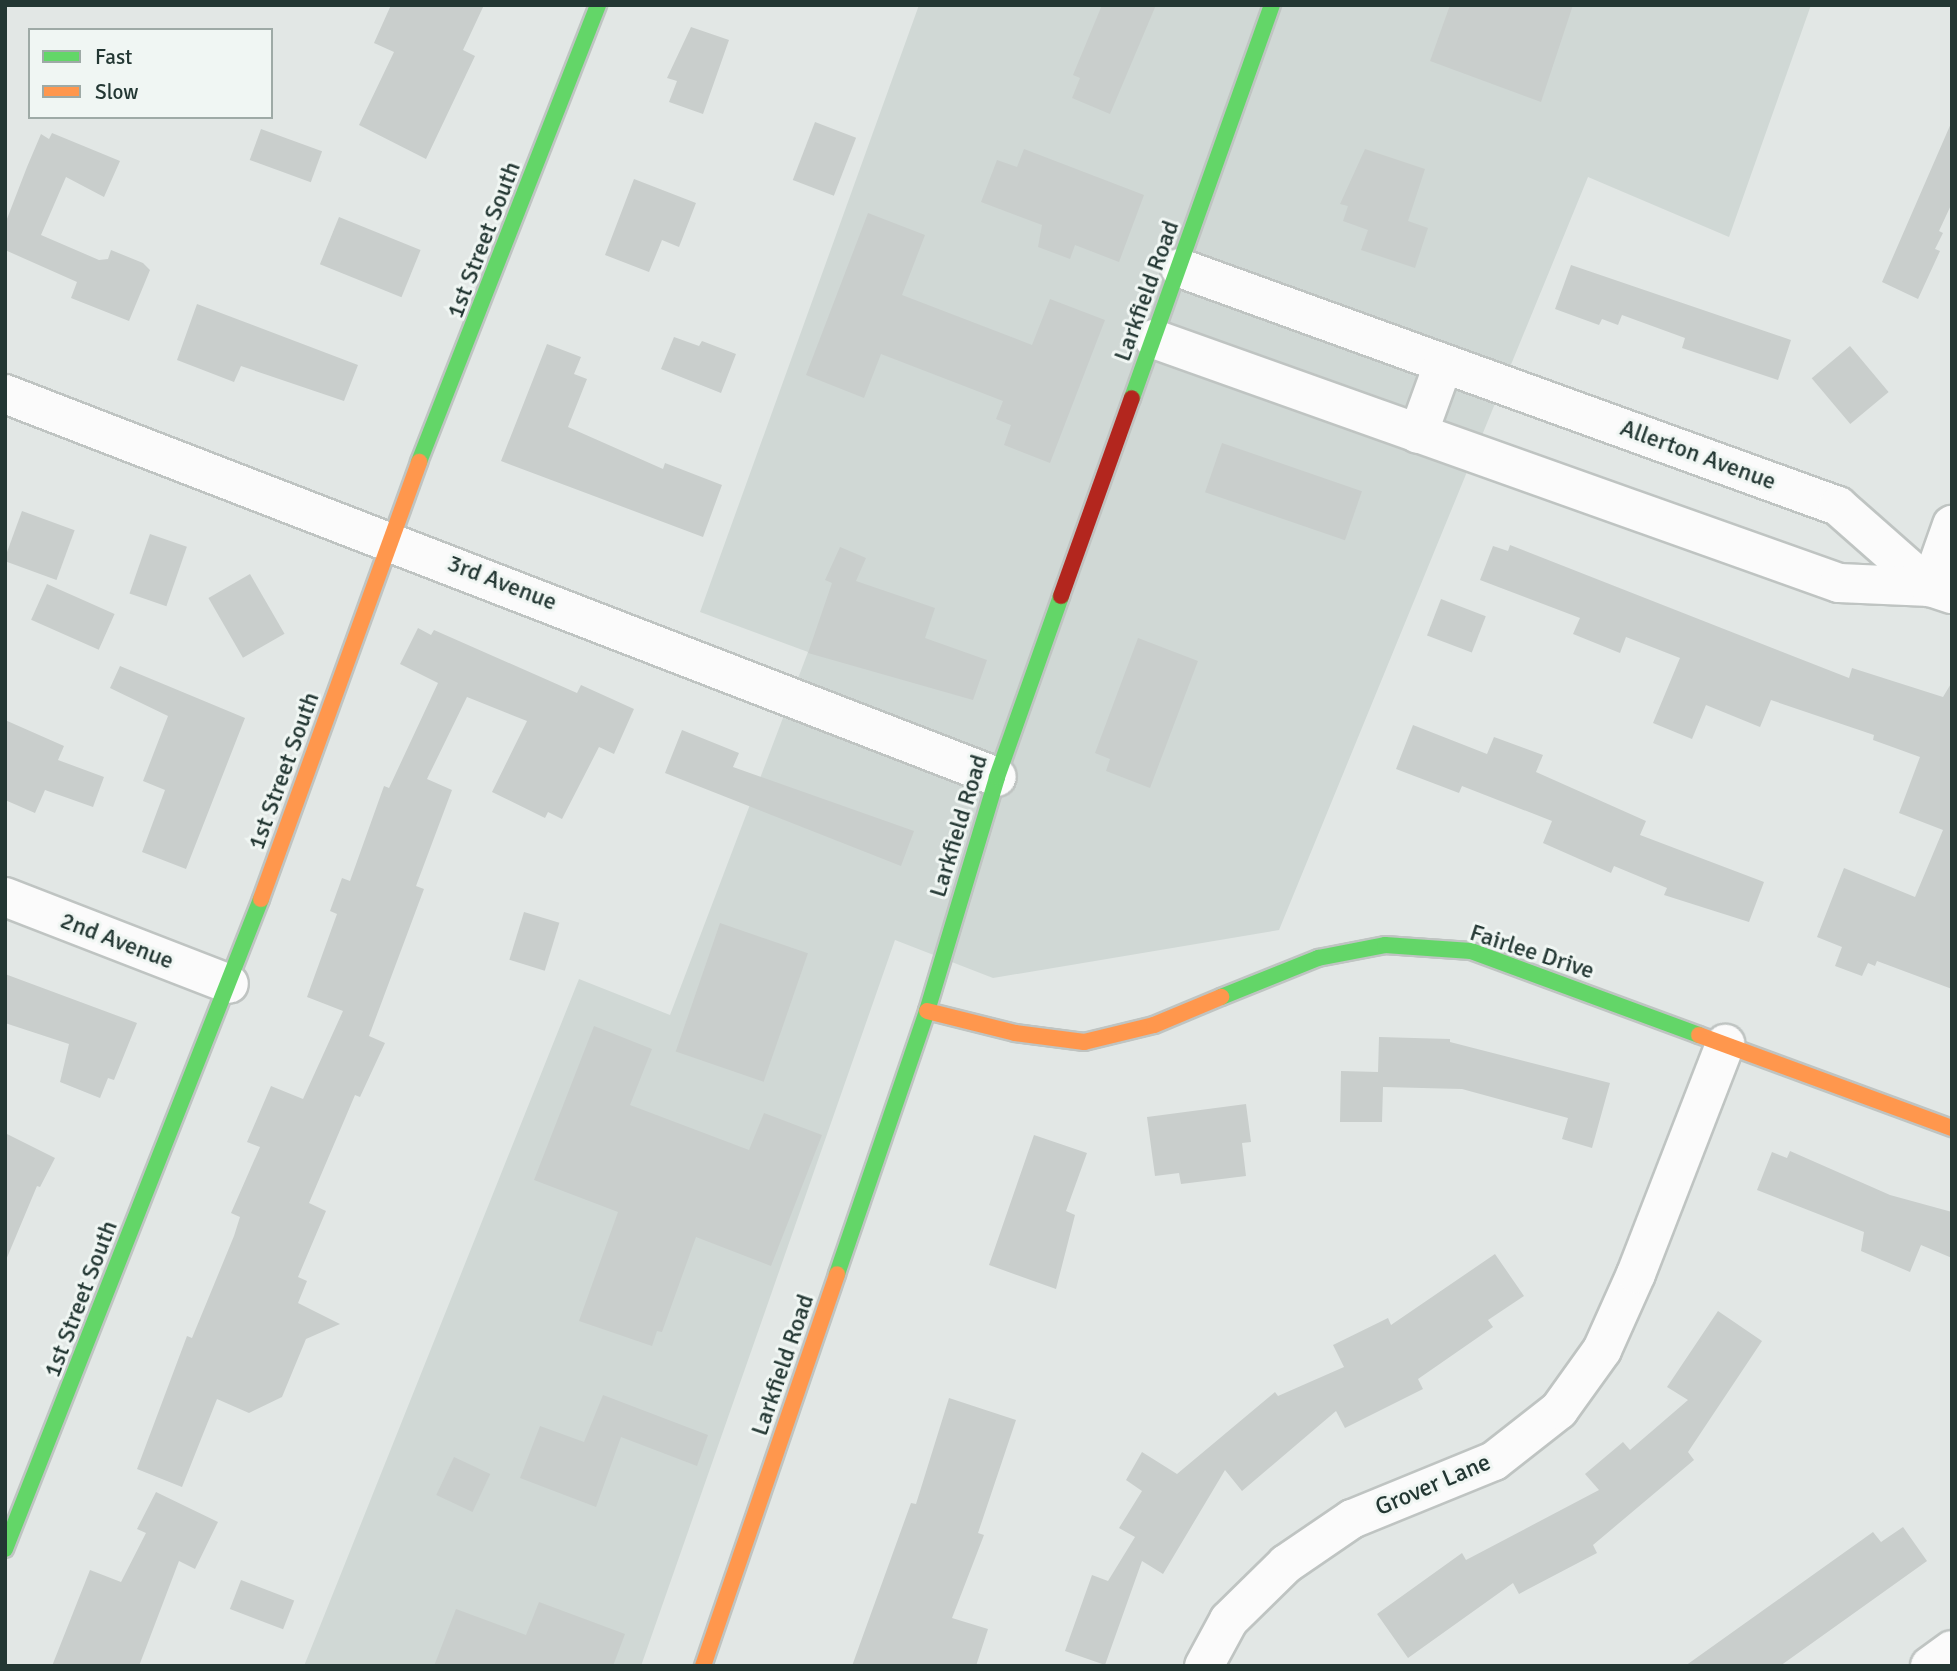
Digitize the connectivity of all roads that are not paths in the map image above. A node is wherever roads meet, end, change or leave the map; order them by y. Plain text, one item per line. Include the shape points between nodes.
1 (598, 5) edge
2 (1272, 5) edge
3 (1180, 268) junction
4 (1154, 339) junction
5 (1443, 365) junction
6 (5, 394) edge
7 (1418, 434) junction
8 (1952, 525) edge
9 (389, 539) junction
10 (1941, 590) edge
11 (996, 777) junction
12 (5, 897) edge
13 (229, 984) junction
14 (927, 1011) junction
15 (1725, 1044) junction
16 (1952, 1128) edge
17 (5, 1549) edge
18 (1952, 1650) edge
19 (703, 1666) edge
20 (1203, 1666) edge
21 (1930, 1666) edge

1 - 9 street, 1st Street South
2 - 3 street, Larkfield Road
3 - 4 street, Larkfield Road
3 - 5 street, Allerton Avenue
4 - 7 street
4 - 11 street, Larkfield Road
5 - 7 street
5 - 10 street, Allerton Avenue via 1838,506
6 - 9 street, 3rd Avenue
7 - 10 street via 1839,583
8 - 10 street
9 - 11 street, 3rd Avenue
9 - 13 street, 1st Street South via 319,746
11 - 14 street, Larkfield Road
12 - 13 street, 2nd Avenue
13 - 17 street, 1st Street South
14 - 15 street, Fairlee Drive via 1015,1033 1084,1042 1154,1026 1318,958 1385,945 1471,951
14 - 19 street, Larkfield Road
15 - 16 street, Fairlee Drive
15 - 20 street, Grover Lane via 1602,1350 1559,1410 1494,1461 1352,1519 1286,1564 1229,1620
18 - 21 street

